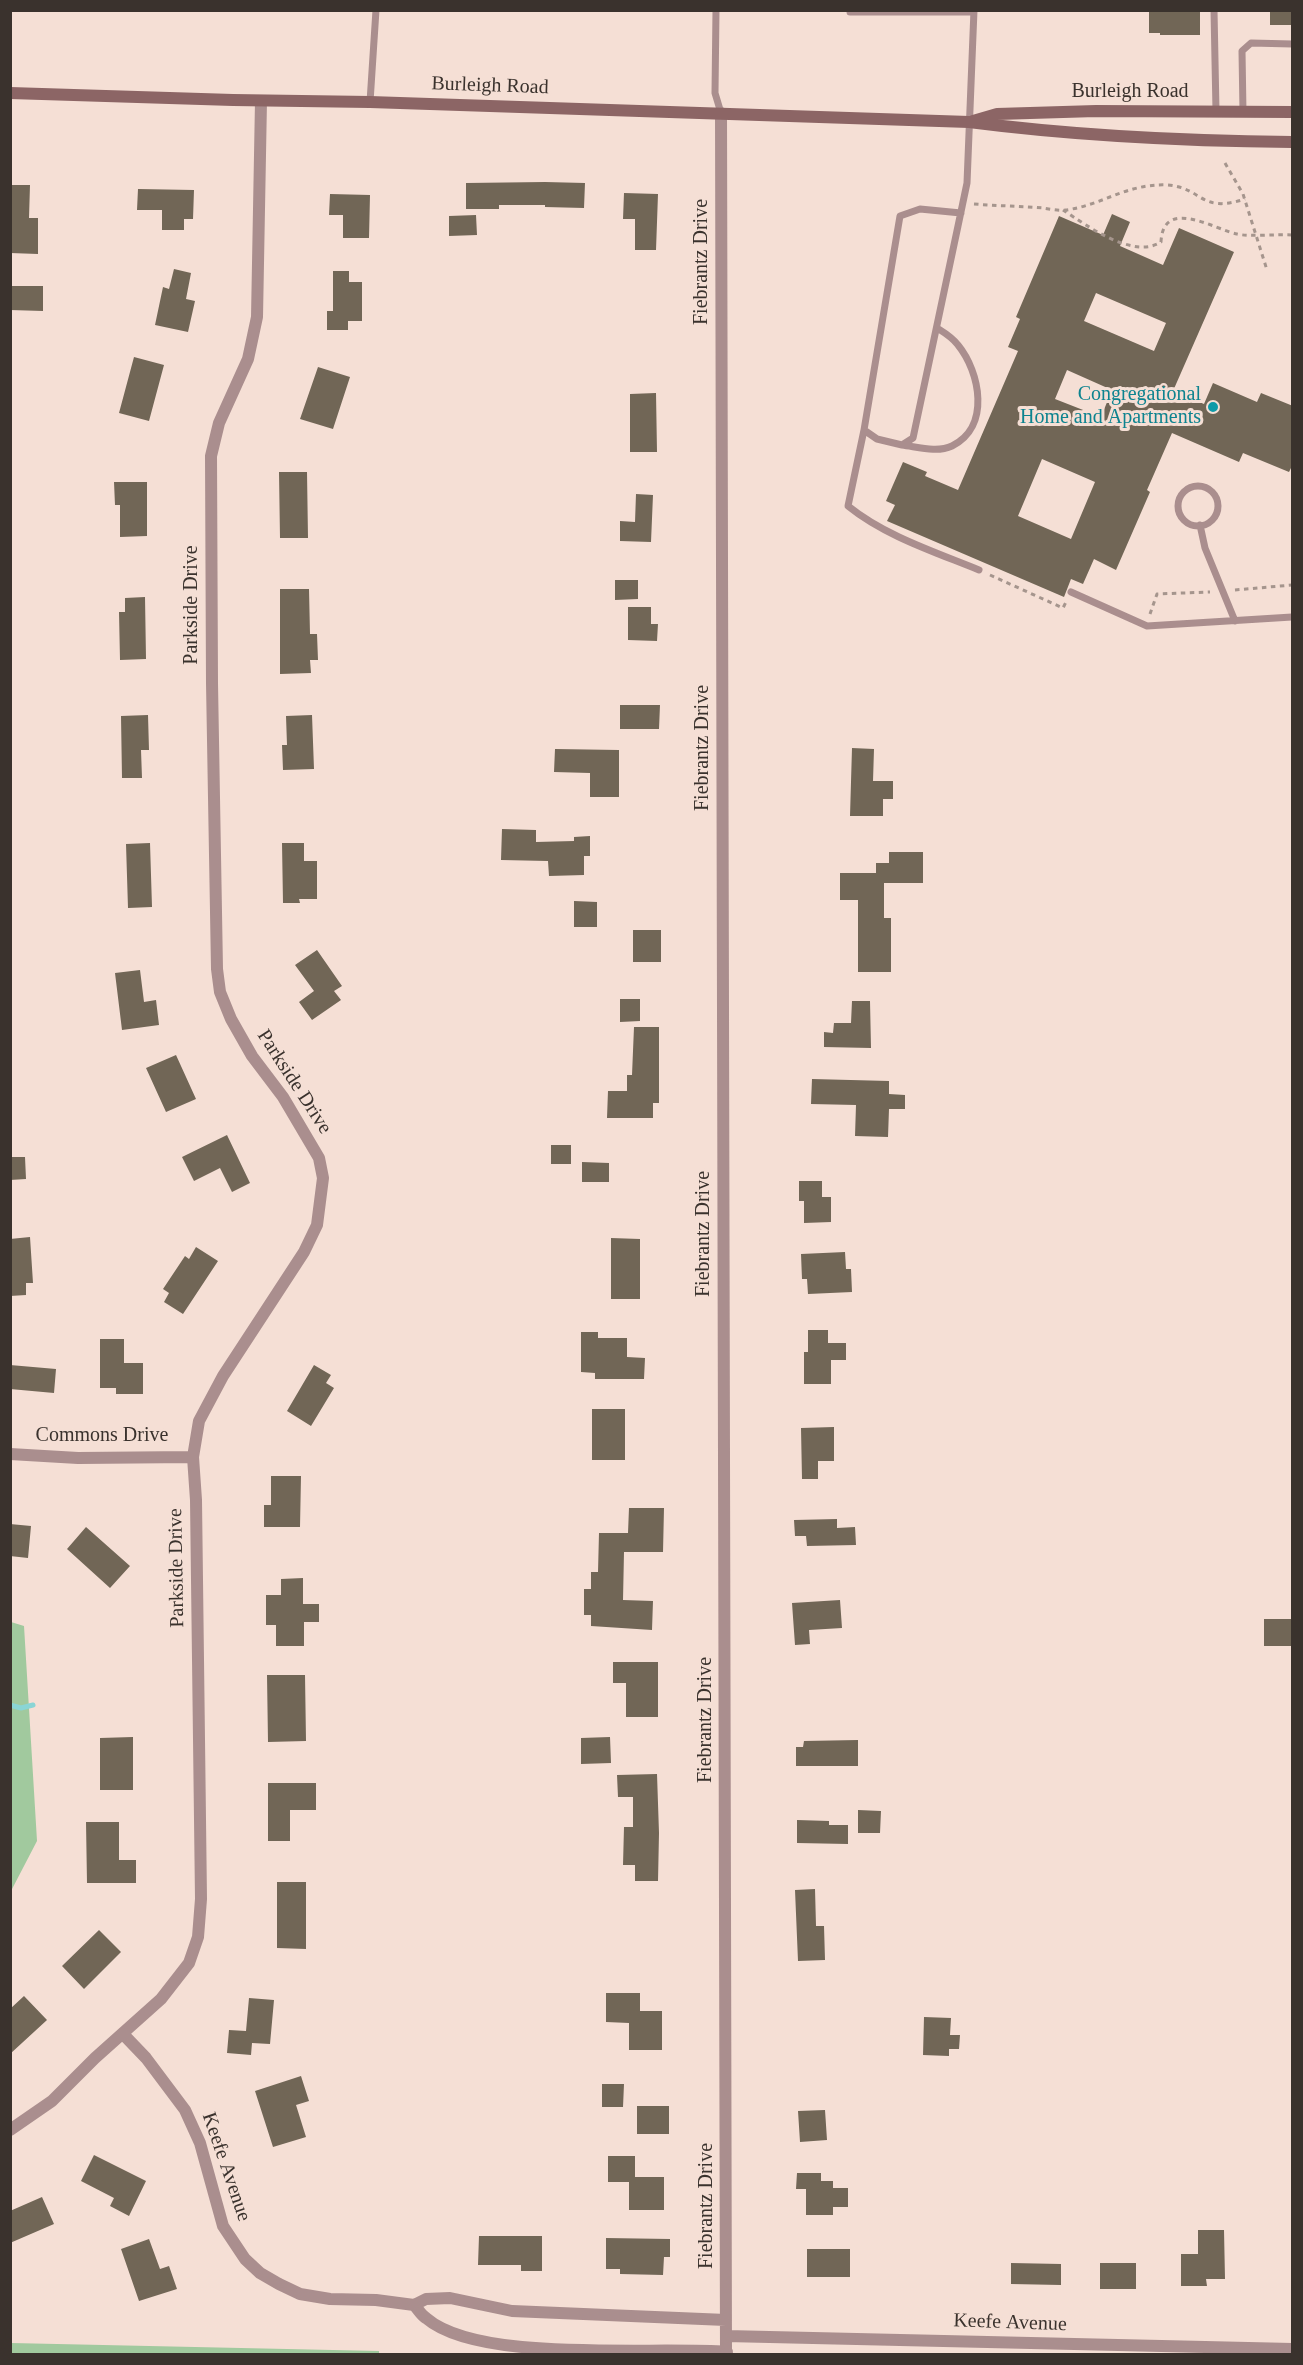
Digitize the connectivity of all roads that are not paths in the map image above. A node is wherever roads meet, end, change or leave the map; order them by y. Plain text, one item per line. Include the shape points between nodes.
1 (375, 10) edge
2 (716, 10) edge
3 (1214, 10) edge
4 (973, 11) edge
5 (850, 12) dead end
6 (1293, 45) edge
7 (10, 93) edge
8 (261, 100) junction
9 (370, 102) junction
10 (1216, 111) junction
11 (1243, 112) junction
12 (1293, 112) edge
13 (721, 113) junction
14 (969, 122) junction
15 (1293, 142) edge
16 (961, 213) junction
17 (937, 328) junction
18 (864, 430) junction
19 (902, 445) junction
20 (1200, 525) junction
21 (979, 570) road end
22 (1071, 592) road end
23 (1293, 617) edge
24 (1235, 621) junction
25 (10, 1454) edge
26 (192, 1457) junction
27 (123, 2034) junction
28 (10, 2130) edge
29 (414, 2305) junction
30 (726, 2320) junction
31 (726, 2336) junction
32 (1293, 2349) edge
33 (727, 2353) edge

1 - 9 lane
2 - 13 lane via 715,93
3 - 10 lane
4 - 5 lane
4 - 14 lane
6 - 11 lane via 1251,43 1242,51
7 - 8 street, Burleigh Road
8 - 9 street, Burleigh Road
8 - 26 street, Parkside Drive via 256,317 248,358 219,423 211,456 217,969 220,992 231,1020 319,1158 323,1178 317,1225 304,1252 222,1376 199,1421
9 - 13 street, Burleigh Road
10 - 11 street, Burleigh Road
10 - 14 street, Burleigh Road via 997,114
11 - 12 street, Burleigh Road
13 - 14 street, Burleigh Road
13 - 30 street, Fiebrantz Drive
14 - 15 street, Burleigh Road via 1137,138
14 - 16 lane via 967,183
16 - 17 lane
16 - 18 lane via 920,209 900,216
17 - 19 lane via 913,438
17 - 19 lane via 954,339 971,367 978,393 976,417 968,433 953,446 937,449
18 - 19 lane via 877,439
18 - 21 lane via 848,506 862,518 896,535
20 - 20 lane via 1216,516 1218,503 1208,488 1195,486 1183,493 1179,511 1187,522
20 - 24 lane via 1205,548
22 - 24 lane via 1147,626
23 - 24 lane
25 - 26 street, Commons Drive
26 - 27 street, Parkside Drive via 196,1500 201,1899 198,1937 189,1964 161,2000
27 - 28 street, Parkside Drive via 52,2101
27 - 29 street, Keefe Avenue via 186,2110 200,2143 223,2226 245,2259 260,2273 300,2294
29 - 30 street, Keefe Avenue via 426,2299 450,2298 512,2311
29 - 33 street via 426,2319 456,2334 491,2344
30 - 31 street, Fiebrantz Drive
31 - 32 street, Keefe Avenue
31 - 33 street, Fiebrantz Drive

